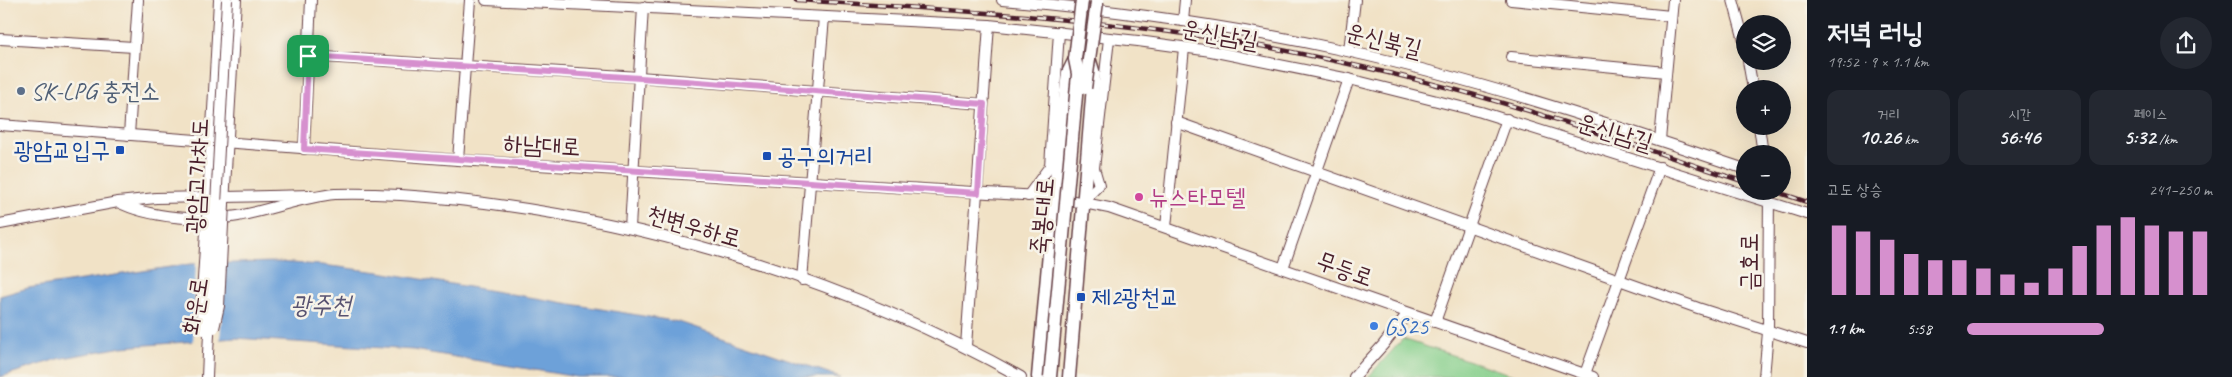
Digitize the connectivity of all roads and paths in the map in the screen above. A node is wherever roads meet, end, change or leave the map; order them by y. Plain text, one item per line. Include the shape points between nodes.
1 (138, 0) edge
2 (219, 0) edge
3 (227, 0) edge
4 (236, 0) edge
5 (312, 0) edge
6 (470, 0) edge
7 (486, 0) edge
8 (1002, 0) edge
9 (1082, 0) edge
10 (1185, 0) edge
11 (1355, 0) edge
12 (1512, 0) edge
13 (1673, 0) edge
14 (1733, 0) edge
15 (1097, 1) edge
16 (643, 7) junction
17 (1737, 15) edge
18 (1671, 16) junction
19 (824, 17) junction
20 (1183, 20) junction
21 (989, 25) junction
22 (1059, 32) junction
23 (0, 39) edge
24 (1109, 39) junction
25 (134, 47) junction
26 (1184, 48) junction
27 (1349, 51) junction
28 (308, 56) junction
29 (1511, 57) dead end
30 (1075, 59) junction
31 (1090, 61) junction
32 (465, 66) junction
33 (1666, 72) junction
34 (639, 78) junction
35 (1349, 79) junction
36 (816, 91) junction
37 (984, 104) junction
38 (1507, 119) junction
39 (1176, 122) junction
40 (0, 125) edge
41 (129, 135) junction
42 (1660, 140) junction
43 (211, 142) junction
44 (228, 143) junction
45 (304, 149) junction
46 (458, 160) junction
47 (1736, 166) edge
48 (1660, 167) junction
49 (632, 170) junction
50 (1316, 173) junction
51 (809, 181) junction
52 (978, 193) junction
53 (334, 194) junction
54 (1028, 196) junction
55 (1054, 197) junction
56 (208, 199) junction
57 (224, 200) junction
58 (1083, 201) junction
59 (118, 202) junction
60 (1769, 203) junction
61 (1807, 214) edge
62 (0, 224) edge
63 (1469, 226) junction
64 (1166, 227) junction
65 (630, 228) junction
66 (1283, 268) junction
67 (802, 280) junction
68 (1619, 280) junction
69 (1408, 312) junction
70 (1435, 322) junction
71 (1768, 332) junction
72 (1807, 343) edge
73 (966, 346) junction
74 (208, 353) junction
75 (1589, 376) edge
76 (206, 377) edge
77 (1021, 377) edge
78 (1038, 377) edge
79 (1050, 377) edge
80 (1058, 377) edge
81 (1069, 377) edge
82 (1354, 377) edge
83 (1764, 377) edge

1 - 25 street
2 - 43 street, 화운로
3 - 74 street, 광암고가차도, bridge
4 - 44 street, 화운로
5 - 28 street
6 - 32 street
7 - 16 street, 운신남길
8 - 20 street, 운신북길
9 - 30 main road, bridge
10 - 20 street
11 - 27 street
12 - 18 street
13 - 18 street
14 - 17 street
15 - 31 main road, bridge
16 - 19 street, 운신남길
16 - 34 street
18 - 33 street
19 - 21 street, 운신남길
19 - 36 street
20 - 27 street, 운신북길
21 - 22 street, 운신남길
21 - 37 street
22 - 24 street, 운신남길
22 - 54 street, 죽봉대로 via 1050,166
23 - 25 street
24 - 26 street, 운신남길
24 - 58 street via 1094,168 1099,185
25 - 41 street
26 - 35 street, 운신남길
26 - 39 street
27 - 42 street, 운신북길 via 1507,93
28 - 32 street
28 - 45 street
29 - 33 street
30 - 55 main road via 1068,73
30 - 79 main road, 죽봉대로, bridge via 1078,74
31 - 58 main road via 1094,74
31 - 80 main road, 죽봉대로, bridge via 1074,186
32 - 34 street
32 - 46 street
33 - 42 street
34 - 36 street
34 - 49 street
35 - 38 street, 운신남길
35 - 50 street
36 - 37 street
36 - 51 street
37 - 52 street
38 - 48 street, 운신남길
38 - 63 street
39 - 50 street, 금호로
39 - 64 street
40 - 41 street, 하남대로
41 - 43 street, 하남대로
42 - 47 street, 운신북길
43 - 44 street, 하남대로
43 - 56 street, 화운로
44 - 45 street, 하남대로
44 - 57 street, 화운로
45 - 46 street, 하남대로
46 - 49 street, 하남대로
48 - 60 street, 운신남길
48 - 68 street
49 - 51 street, 하남대로
49 - 65 street
50 - 63 street, 금호로
50 - 66 street
51 - 52 street, 하남대로
51 - 67 street
52 - 54 street, 하남대로
52 - 73 street
53 - 57 street, 천변우하로
53 - 59 street, 천변우하로 via 237,216 194,218 133,210
53 - 65 street, 천변우하로 via 400,195 467,202
54 - 55 street, 하남대로
55 - 58 street, 하남대로
55 - 78 main road
56 - 59 street via 156,198
56 - 74 street, 화운로, bridge via 201,310
57 - 74 street, 화운로, bridge via 219,306
58 - 64 street, 무등로
58 - 81 main road
59 - 62 street
60 - 61 street, 운신남길
60 - 71 street, 금호로
63 - 68 street, 금호로
63 - 70 street
64 - 66 street, 무등로
65 - 67 street, 천변우하로
66 - 69 street, 무등로
67 - 73 street, 천변우하로 via 872,305
68 - 71 street, 금호로
68 - 75 street
69 - 70 street, 무등로
69 - 82 street
70 - 75 street, 무등로
71 - 72 street
71 - 83 street, 금호로
73 - 77 street, 천변우하로
74 - 76 street

